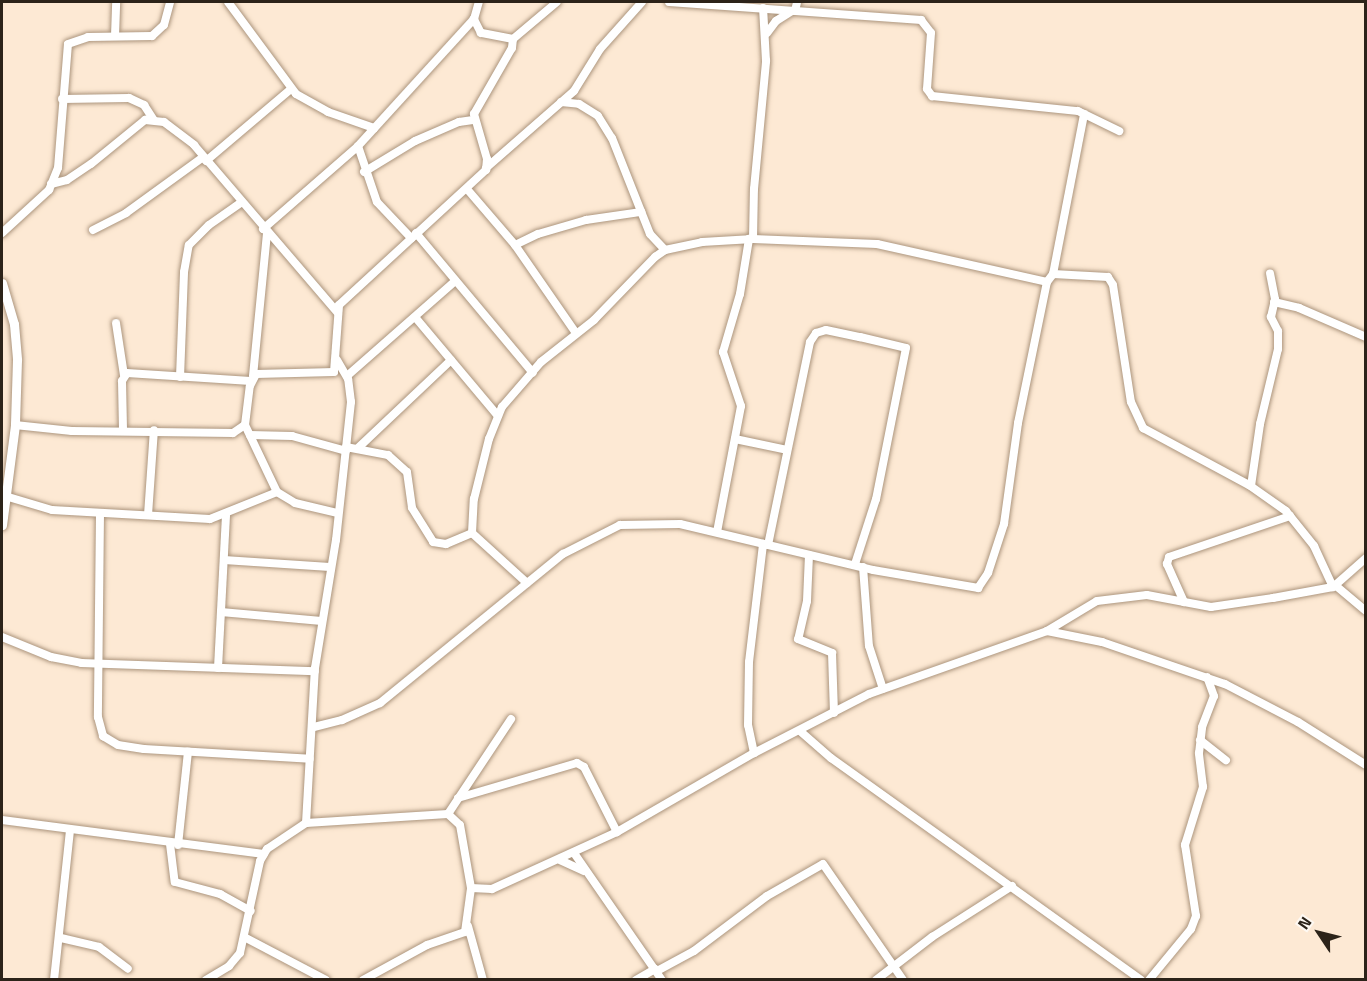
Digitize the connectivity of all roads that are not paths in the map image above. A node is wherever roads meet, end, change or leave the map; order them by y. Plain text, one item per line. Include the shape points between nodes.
1 (116, 2) edge
2 (170, 2) edge
3 (228, 2) edge
4 (480, 2) edge
5 (557, 2) edge
6 (642, 2) edge
7 (669, 2) edge
8 (797, 2) edge
9 (763, 8) junction
10 (793, 11) junction
11 (474, 19) junction
12 (767, 33) junction
13 (115, 36) junction
14 (513, 39) junction
15 (291, 89) junction
16 (62, 99) junction
17 (561, 102) junction
18 (1084, 114) junction
19 (153, 119) junction
20 (473, 120) junction
21 (374, 128) junction
22 (1119, 131) dead end
23 (358, 146) junction
24 (205, 159) junction
25 (486, 168) junction
26 (364, 172) junction
27 (51, 184) junction
28 (467, 189) junction
29 (241, 203) junction
30 (641, 212) junction
31 (93, 230) dead end
32 (265, 232) junction
33 (2, 233) edge
34 (414, 236) junction
35 (751, 239) junction
36 (515, 246) junction
37 (665, 250) junction
38 (1270, 273) dead end
39 (1053, 274) junction
40 (455, 281) junction
41 (1047, 282) junction
42 (2, 283) edge
43 (1274, 302) junction
44 (337, 312) junction
45 (415, 317) junction
46 (116, 323) dead end
47 (576, 333) junction
48 (1365, 337) edge
49 (336, 360) junction
50 (451, 360) junction
51 (533, 373) junction
52 (124, 375) junction
53 (347, 376) junction
54 (180, 377) junction
55 (252, 379) junction
56 (498, 416) junction
57 (15, 425) junction
58 (246, 425) junction
59 (123, 429) junction
60 (154, 430) junction
61 (250, 435) junction
62 (735, 439) junction
63 (358, 448) junction
64 (346, 449) junction
65 (787, 450) junction
66 (1251, 486) junction
67 (277, 492) junction
68 (5, 496) junction
69 (100, 513) junction
70 (337, 513) junction
71 (148, 514) junction
72 (226, 515) junction
73 (1290, 516) junction
74 (2, 524) edge
75 (717, 532) junction
76 (472, 533) junction
77 (766, 545) junction
78 (809, 555) junction
79 (1365, 558) edge
80 (224, 560) junction
81 (859, 565) junction
82 (330, 567) junction
83 (527, 583) junction
84 (1334, 586) junction
85 (1184, 602) junction
86 (1365, 610) edge
87 (220, 612) junction
88 (322, 621) junction
89 (1047, 631) junction
90 (2, 637) edge
91 (99, 663) junction
92 (218, 668) junction
93 (315, 671) junction
94 (1207, 677) junction
95 (883, 689) junction
96 (834, 713) junction
97 (511, 719) dead end
98 (314, 727) junction
99 (800, 731) junction
100 (1200, 740) junction
101 (188, 752) junction
102 (754, 753) junction
103 (310, 759) junction
104 (1226, 760) dead end
105 (1365, 765) edge
106 (458, 798) junction
107 (448, 814) junction
108 (2, 820) edge
109 (306, 823) junction
110 (70, 830) junction
111 (617, 832) junction
112 (174, 845) junction
113 (574, 853) junction
114 (264, 854) junction
115 (560, 860) junction
116 (585, 871) junction
117 (1012, 886) junction
118 (471, 888) junction
119 (251, 911) junction
120 (468, 926) junction
121 (61, 938) junction
122 (246, 938) junction
123 (895, 966) junction
124 (128, 969) dead end
125 (656, 970) junction
126 (54, 980) edge
127 (206, 980) edge
128 (326, 980) edge
129 (363, 980) edge
130 (483, 980) edge
131 (636, 980) edge
132 (662, 980) edge
133 (876, 980) edge
134 (903, 980) edge
135 (1141, 980) edge
136 (1149, 980) edge

1 - 13 street
2 - 13 street via 160,31 152,36
3 - 15 street
4 - 11 street
5 - 14 street
6 - 17 street
7 - 9 street
8 - 10 street
9 - 10 street
9 - 12 street
10 - 12 street via 776,21
10 - 18 street via 927,23 931,33 927,89 932,96
11 - 14 street via 485,35
11 - 21 street
12 - 35 street
13 - 16 street via 75,39 68,44
14 - 20 street via 512,48 480,97
15 - 21 street via 328,112
15 - 24 street
16 - 19 street via 129,98 144,105
16 - 27 street via 62,148
17 - 25 street
17 - 30 street via 579,104 598,116
18 - 22 street
18 - 39 street
19 - 24 street via 182,134
19 - 27 street via 134,126 67,180
20 - 25 street via 488,159
20 - 26 street via 415,141
21 - 23 street
23 - 26 street
23 - 32 street
24 - 29 street
24 - 31 street via 126,213
25 - 28 street
26 - 34 street via 388,217
27 - 33 street
28 - 34 street
28 - 36 street
29 - 32 street
29 - 54 street via 189,245 184,273
30 - 36 street via 586,220 538,234
30 - 37 street via 650,234
32 - 44 street
32 - 55 street
34 - 40 street
34 - 44 street via 370,274
35 - 37 street via 702,242
35 - 41 street via 907,248
35 - 62 street via 723,352 741,406
36 - 47 street
37 - 47 street
38 - 43 street
39 - 41 street
39 - 66 street via 1103,274 1111,280 1131,402 1143,428
40 - 45 street
40 - 51 street
41 - 81 street via 1018,423 1004,524 982,584 969,590
42 - 57 main road via 14,324
43 - 48 street via 1299,308
43 - 66 street via 1271,317 1278,331 1278,349 1260,424
44 - 49 street
45 - 50 street
45 - 53 street
46 - 52 street
47 - 51 street
49 - 53 street
49 - 55 street via 331,374 261,373
50 - 56 street
50 - 63 street
51 - 56 street
52 - 54 street
52 - 59 street
53 - 64 street via 351,402
54 - 55 street
55 - 58 street
56 - 76 street via 481,467 471,515
57 - 59 street via 72,431
57 - 68 main road
58 - 60 street via 222,434
58 - 61 street
59 - 60 street
60 - 71 street
61 - 64 street via 292,436
61 - 67 street
62 - 65 street
62 - 75 street
63 - 64 street
63 - 76 street via 388,455 406,472 412,508 433,542 446,544
64 - 70 street
65 - 77 street
65 - 81 street via 808,348 816,333 826,330 906,348
66 - 73 street
67 - 70 street via 295,503
67 - 72 street
68 - 69 street via 52,510
68 - 74 main road
69 - 71 street
69 - 91 street
70 - 82 street
71 - 72 street via 210,519
72 - 80 street
73 - 84 street via 1314,546
73 - 85 street via 1169,557 1167,564
75 - 77 street
75 - 83 street via 680,524 620,525 563,554
76 - 83 street
77 - 78 street
77 - 102 street via 749,662 748,725
78 - 81 street
78 - 96 street via 807,601 798,639 832,653
79 - 84 street
80 - 82 street
80 - 87 street
81 - 95 street via 869,646
82 - 88 street
83 - 98 street via 380,703
84 - 85 street via 1211,607
84 - 86 street
85 - 89 street via 1147,595 1114,596
87 - 88 street
87 - 92 street
88 - 93 street
89 - 94 street via 1102,642
89 - 95 street
90 - 91 street via 62,660
91 - 92 street
91 - 101 street via 98,717 103,736 118,745
92 - 93 street
93 - 98 street
94 - 100 street via 1214,702
94 - 105 street via 1261,700
95 - 96 street
96 - 99 street
97 - 106 street
98 - 103 street
99 - 102 street
99 - 117 street via 831,758
100 - 104 street
100 - 136 street via 1203,787 1185,845 1196,915 1191,929
101 - 103 street
101 - 112 street
102 - 111 street
103 - 109 street
106 - 107 street
106 - 111 street via 577,763 584,767
107 - 109 street
107 - 118 street via 460,825
108 - 110 street
109 - 114 street via 283,836
110 - 112 street
110 - 121 street
111 - 113 street
112 - 114 street
112 - 119 street via 175,882 219,894
113 - 115 street
113 - 116 street
114 - 119 street
115 - 116 street
115 - 118 street via 492,889
116 - 125 street
117 - 123 street
117 - 135 street
118 - 120 street
119 - 122 street
120 - 129 street via 463,933 427,945
120 - 130 street
121 - 124 street via 99,946
121 - 126 street
122 - 127 street via 235,962
122 - 128 street
123 - 125 street via 832,872 820,864 750,908 694,951
123 - 133 street
123 - 134 street
125 - 131 street
125 - 132 street

